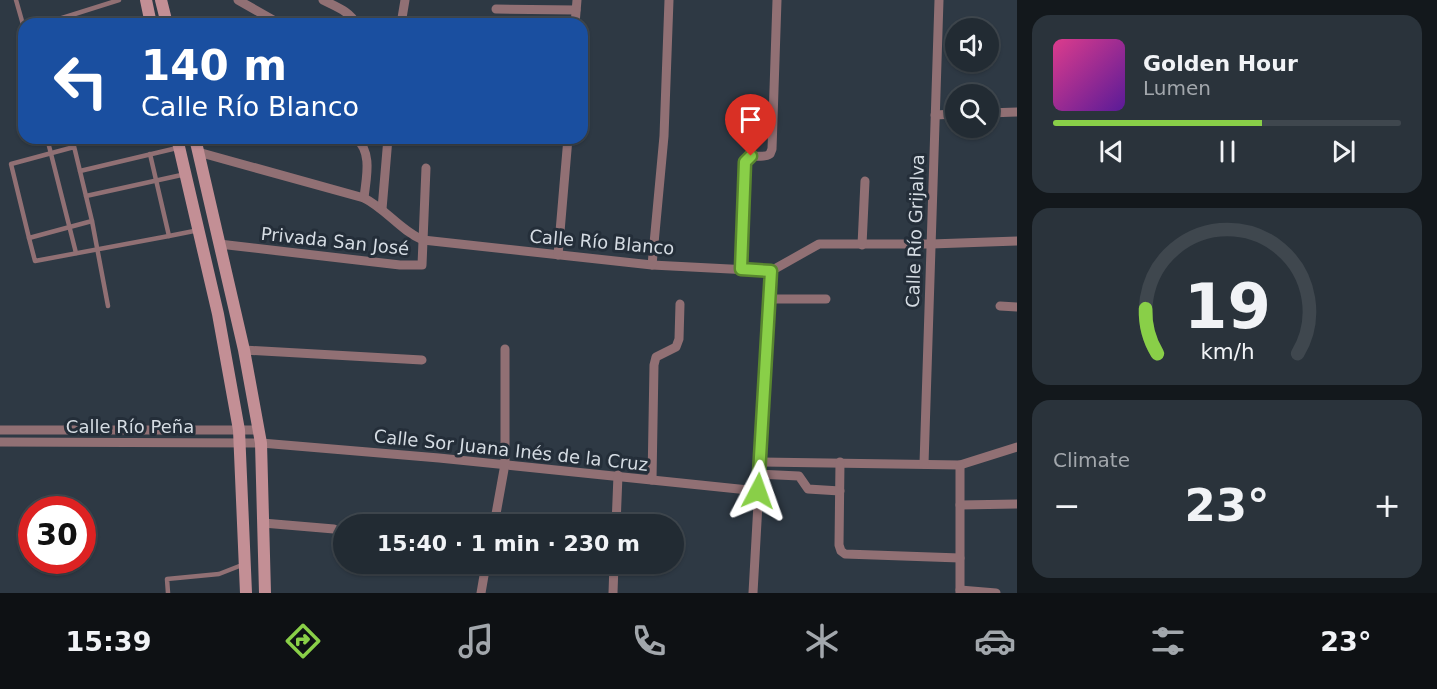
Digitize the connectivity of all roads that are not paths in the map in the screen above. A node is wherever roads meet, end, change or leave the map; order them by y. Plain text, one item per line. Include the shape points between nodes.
1 (16, 0) edge
2 (119, 0) edge
3 (146, 0) edge
4 (161, 0) edge
5 (238, 0) edge
6 (323, 0) edge
7 (405, 0) edge
8 (669, 0) edge
9 (777, 0) edge
10 (939, 0) edge
11 (109, 1) edge
12 (576, 5) edge
13 (496, 9) dead end
14 (21, 18) edge
15 (60, 18) edge
16 (150, 18) edge
17 (166, 18) edge
18 (270, 18) edge
19 (352, 18) edge
20 (402, 18) edge
21 (1017, 112) edge
22 (999, 113) edge
23 (935, 115) junction
24 (945, 115) edge
25 (49, 144) edge
26 (73, 144) edge
27 (175, 144) edge
28 (178, 144) edge
29 (196, 144) edge
30 (362, 144) edge
31 (387, 144) edge
32 (567, 144) edge
33 (74, 147) junction
34 (198, 152) junction
35 (51, 153) junction
36 (150, 154) junction
37 (426, 168) dead end
38 (80, 171) junction
39 (186, 173) junction
40 (156, 180) junction
41 (865, 181) dead end
42 (86, 196) junction
43 (364, 198) junction
44 (382, 208) junction
45 (92, 221) junction
46 (69, 226) junction
47 (199, 230) junction
48 (169, 236) junction
49 (29, 238) junction
50 (423, 240) junction
51 (1017, 241) edge
52 (219, 244) junction
53 (931, 244) junction
54 (862, 245) junction
55 (98, 248) junction
56 (76, 253) junction
57 (558, 255) junction
58 (652, 265) junction
59 (741, 269) junction
60 (771, 271) junction
61 (769, 299) junction
62 (826, 299) dead end
63 (680, 304) dead end
64 (108, 306) dead end
65 (1000, 306) dead end
66 (1017, 307) edge
67 (504, 349) dead end
68 (244, 350) junction
69 (422, 360) dead end
70 (0, 430) edge
71 (257, 430) junction
72 (239, 436) junction
73 (0, 442) edge
74 (261, 443) junction
75 (1017, 447) edge
76 (760, 462) junction
77 (840, 462) junction
78 (924, 464) junction
79 (505, 465) junction
80 (960, 465) junction
81 (759, 474) junction
82 (618, 476) junction
83 (652, 480) junction
84 (758, 491) junction
85 (840, 491) junction
86 (1017, 504) edge
87 (960, 505) junction
88 (496, 514) edge
89 (616, 514) edge
90 (263, 523) junction
91 (333, 529) edge
92 (960, 558) junction
93 (245, 564) junction
94 (484, 574) edge
95 (614, 574) edge
96 (960, 591) edge
97 (168, 593) edge
98 (246, 593) edge
99 (265, 593) edge
100 (481, 593) edge
101 (613, 593) edge
102 (753, 593) edge
103 (996, 593) edge

1 - 14 lane
2 - 11 lane
3 - 16 main road
4 - 17 main road
5 - 18 street
6 - 19 street
7 - 20 street
8 - 58 street via 664,136
9 - 59 street via 772,149 767,157 751,156 745,162
10 - 23 street, Calle Río Grijalva
11 - 15 lane
12 - 13 street
21 - 22 street
23 - 24 street
23 - 53 street, Calle Río Grijalva
25 - 35 lane
26 - 33 lane
27 - 36 lane
28 - 39 main road
29 - 34 main road
30 - 43 street via 368,162
31 - 44 street
32 - 57 street
33 - 35 lane
33 - 38 lane
34 - 43 street, Calle Río Blanco
34 - 52 main road
35 - 46 lane
35 - 49 lane via 11,164
36 - 38 lane
36 - 40 lane
37 - 50 street
38 - 42 lane
39 - 40 lane
39 - 47 main road
40 - 42 lane
40 - 48 lane
41 - 54 street
42 - 45 lane
43 - 44 street, Calle Río Blanco
44 - 50 street, Calle Río Blanco
45 - 46 lane
45 - 55 lane
46 - 49 lane
46 - 56 lane
47 - 48 lane
47 - 72 main road
48 - 55 lane
49 - 56 lane via 35,261
50 - 52 street, Privada San José via 422,265 416,266
50 - 57 street, Calle Río Blanco
51 - 53 street
52 - 68 main road
53 - 54 street
53 - 78 street, Calle Río Grijalva
54 - 60 street via 819,244
55 - 56 lane
55 - 64 lane
57 - 58 street, Calle Río Blanco
58 - 59 street, Calle Río Blanco
59 - 60 street, Calle Río Blanco
60 - 61 street
61 - 62 street
61 - 76 street
63 - 83 street via 676,347 656,357 654,365
65 - 66 street
67 - 79 street
68 - 69 street
68 - 71 main road
70 - 72 street, Calle Río Peña
71 - 72 street, Calle Río Peña
71 - 74 main road
72 - 73 street, Calle Río Peña
72 - 74 street, Calle Río Peña
72 - 93 main road
74 - 79 street, Calle Sor Juana Inés de la Cruz
74 - 90 main road
75 - 80 street
76 - 77 street
76 - 81 street
77 - 78 street
77 - 85 street
78 - 80 street
79 - 82 street, Calle Sor Juana Inés de la Cruz
79 - 88 street
80 - 87 street
81 - 84 street
81 - 85 street via 799,476 808,489
82 - 83 street, Calle Sor Juana Inés de la Cruz
82 - 89 street
83 - 84 street, Calle Sor Juana Inés de la Cruz
84 - 102 street
85 - 92 street via 839,545 845,554
86 - 87 street
87 - 92 street
90 - 91 street
90 - 99 main road
92 - 96 street
93 - 97 lane via 219,574 168,579
93 - 98 main road
94 - 100 street
95 - 101 street
96 - 103 street

